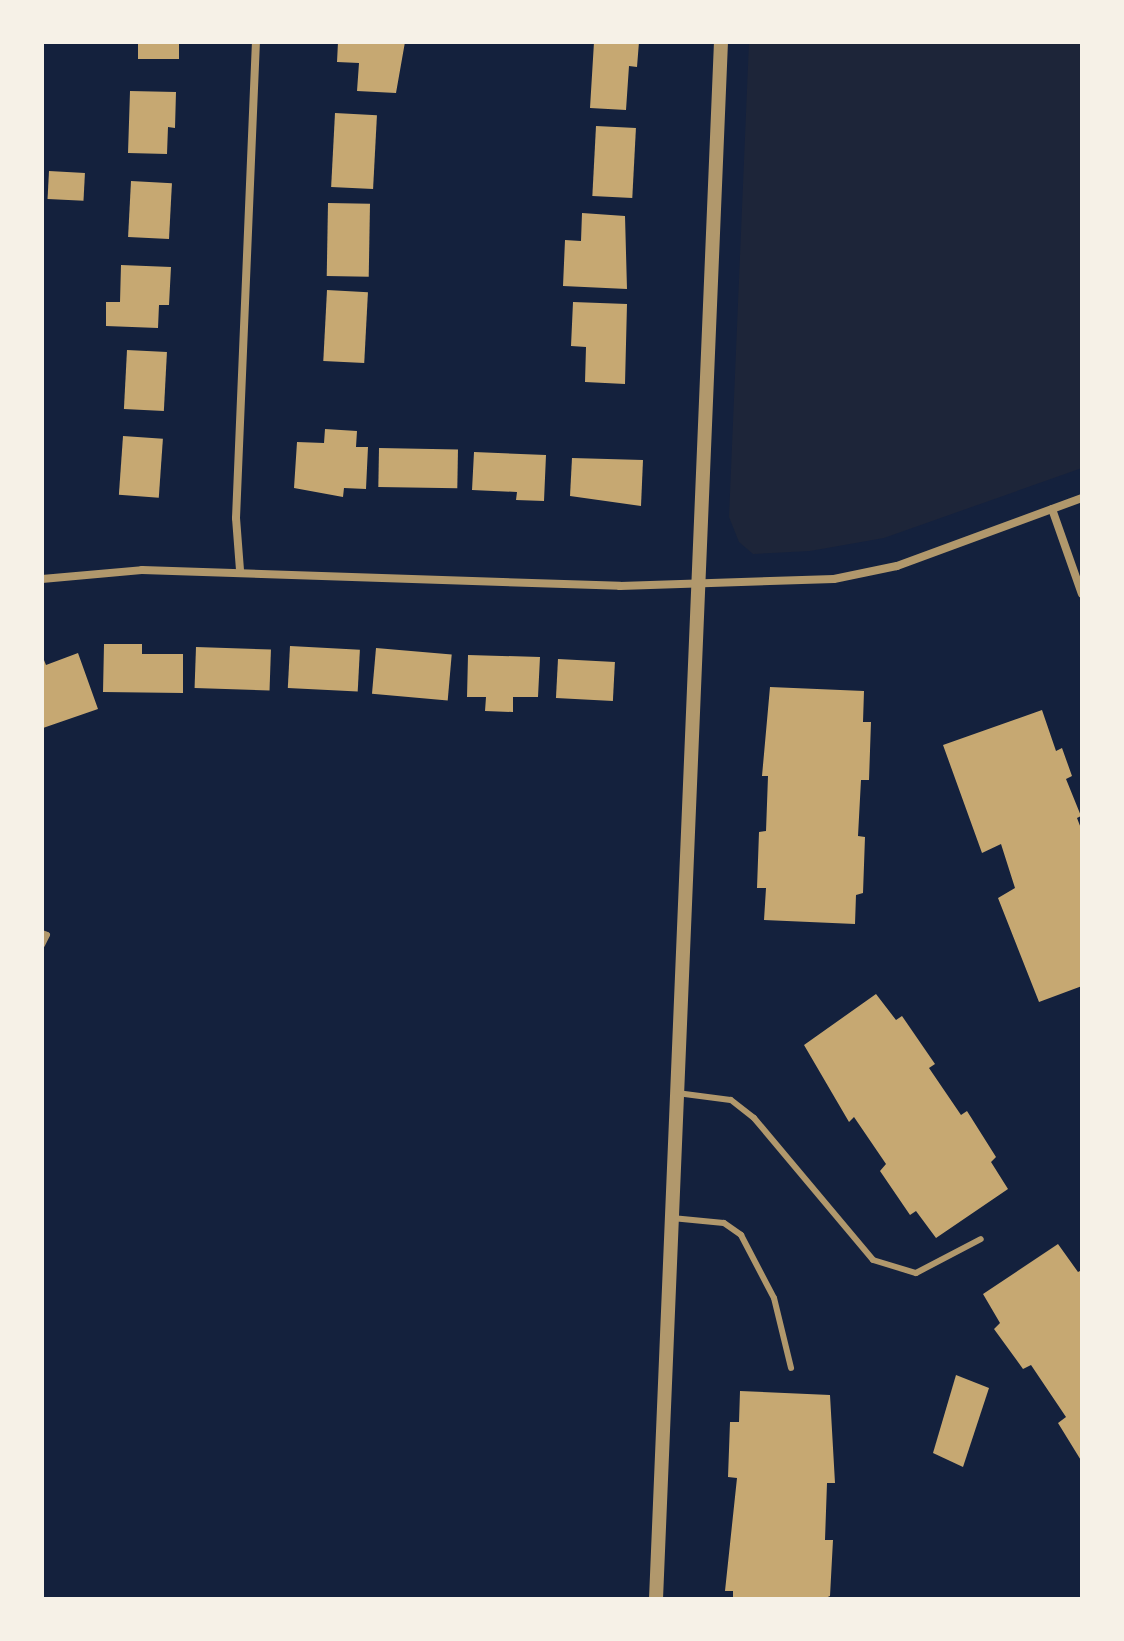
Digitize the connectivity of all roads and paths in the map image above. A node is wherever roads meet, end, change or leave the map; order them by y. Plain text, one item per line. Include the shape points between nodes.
1 (256, 42) edge
2 (721, 42) edge
3 (1082, 498) edge
4 (1052, 509) junction
5 (240, 570) junction
6 (42, 579) edge
7 (697, 585) junction
8 (1082, 594) edge
9 (42, 933) edge
10 (42, 945) edge
11 (677, 1093) junction
12 (672, 1218) junction
13 (981, 1239) dead end
14 (791, 1368) dead end
15 (656, 1599) edge

1 - 5 street via 236,518
2 - 7 street
3 - 4 street
4 - 7 street via 897,566 846,576
4 - 8 street
5 - 6 street via 117,571
5 - 7 street via 477,583
7 - 11 street
9 - 10 lane via 47,935
11 - 12 street
11 - 13 lane via 731,1100 754,1118 873,1260 916,1273
12 - 14 lane via 724,1223 741,1235 774,1298
12 - 15 street

